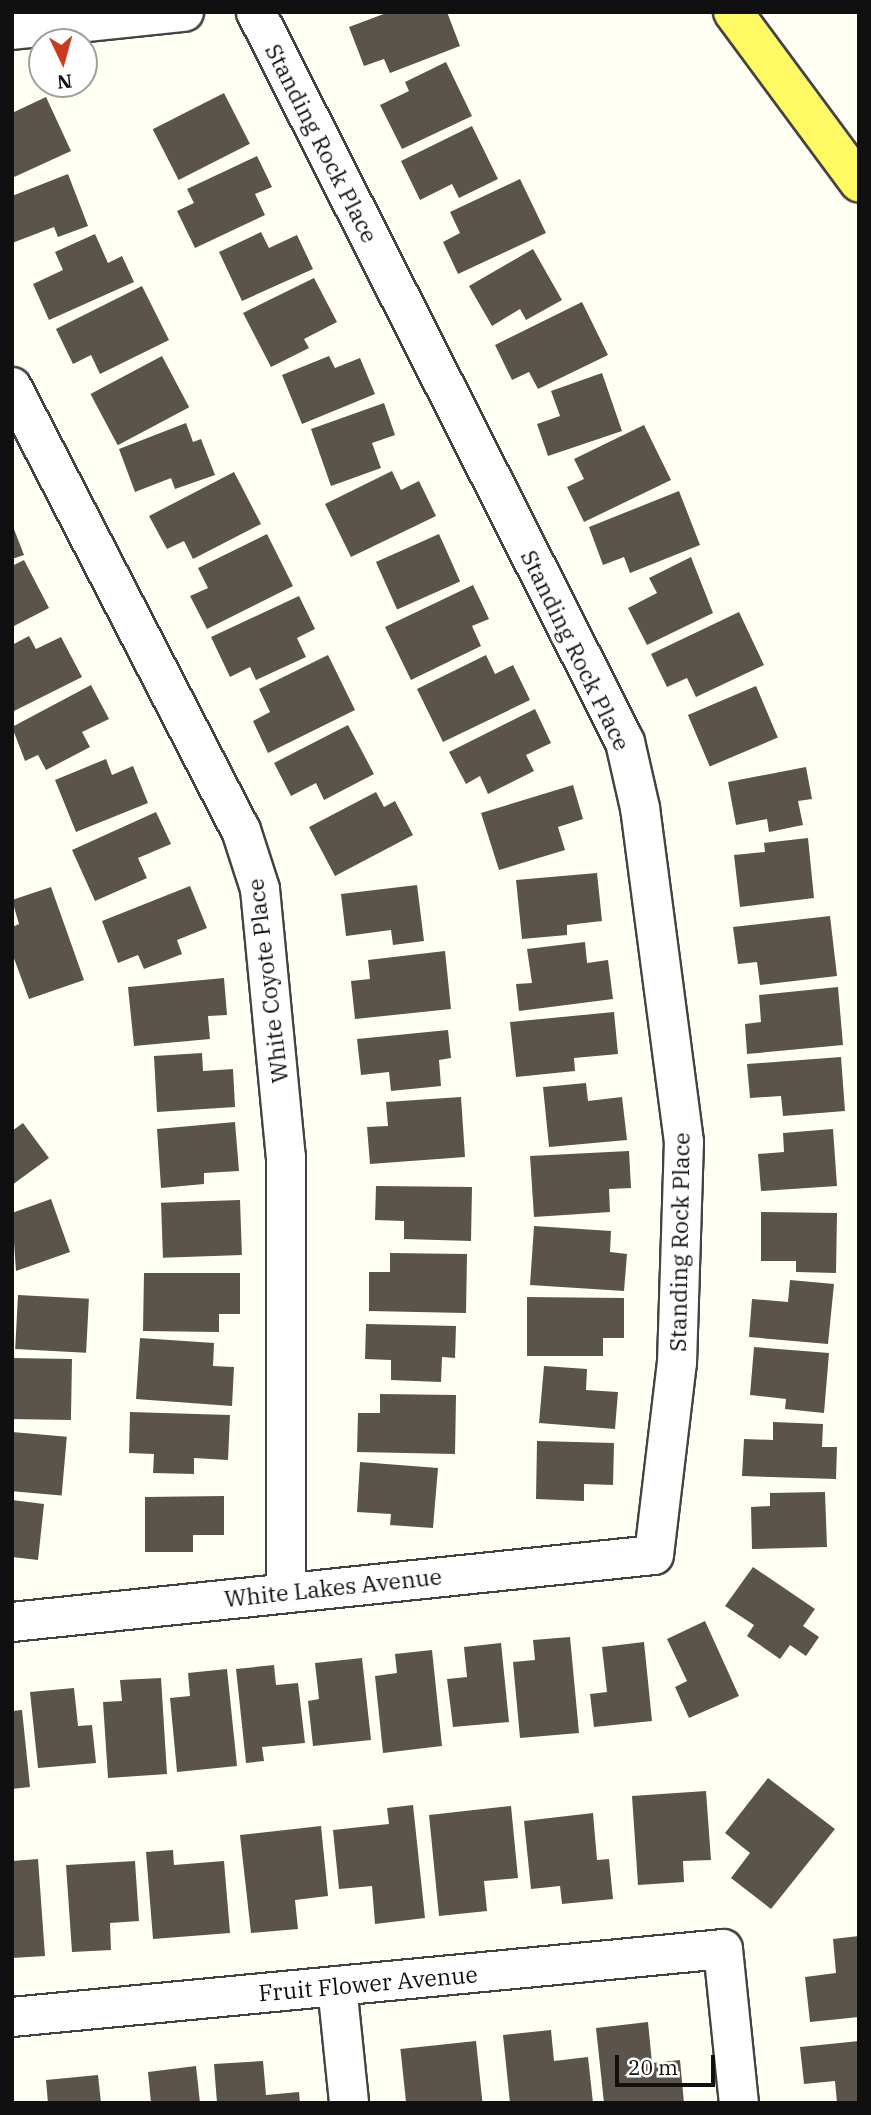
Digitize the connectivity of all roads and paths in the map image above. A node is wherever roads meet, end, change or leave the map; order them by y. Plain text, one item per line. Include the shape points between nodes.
1 (184, 12) edge
2 (256, 12) edge
3 (733, 12) edge
4 (12, 30) edge
5 (859, 182) edge
6 (12, 387) edge
7 (654, 1555) joint
8 (286, 1591) junction
9 (12, 1622) edge
10 (337, 1986) junction
11 (12, 2017) edge
12 (349, 2103) edge
13 (739, 2103) edge

1 - 4 street
2 - 7 street, Standing Rock Place via 625,742 640,808 684,1142 677,1363
3 - 5 main road
6 - 8 street, White Coyote Place via 241,830 260,889 286,1157
7 - 8 street, White Lakes Avenue
8 - 9 street, White Lakes Avenue
10 - 11 street, Fruit Flower Avenue
10 - 12 street
10 - 13 street, Fruit Flower Avenue via 723,1949

